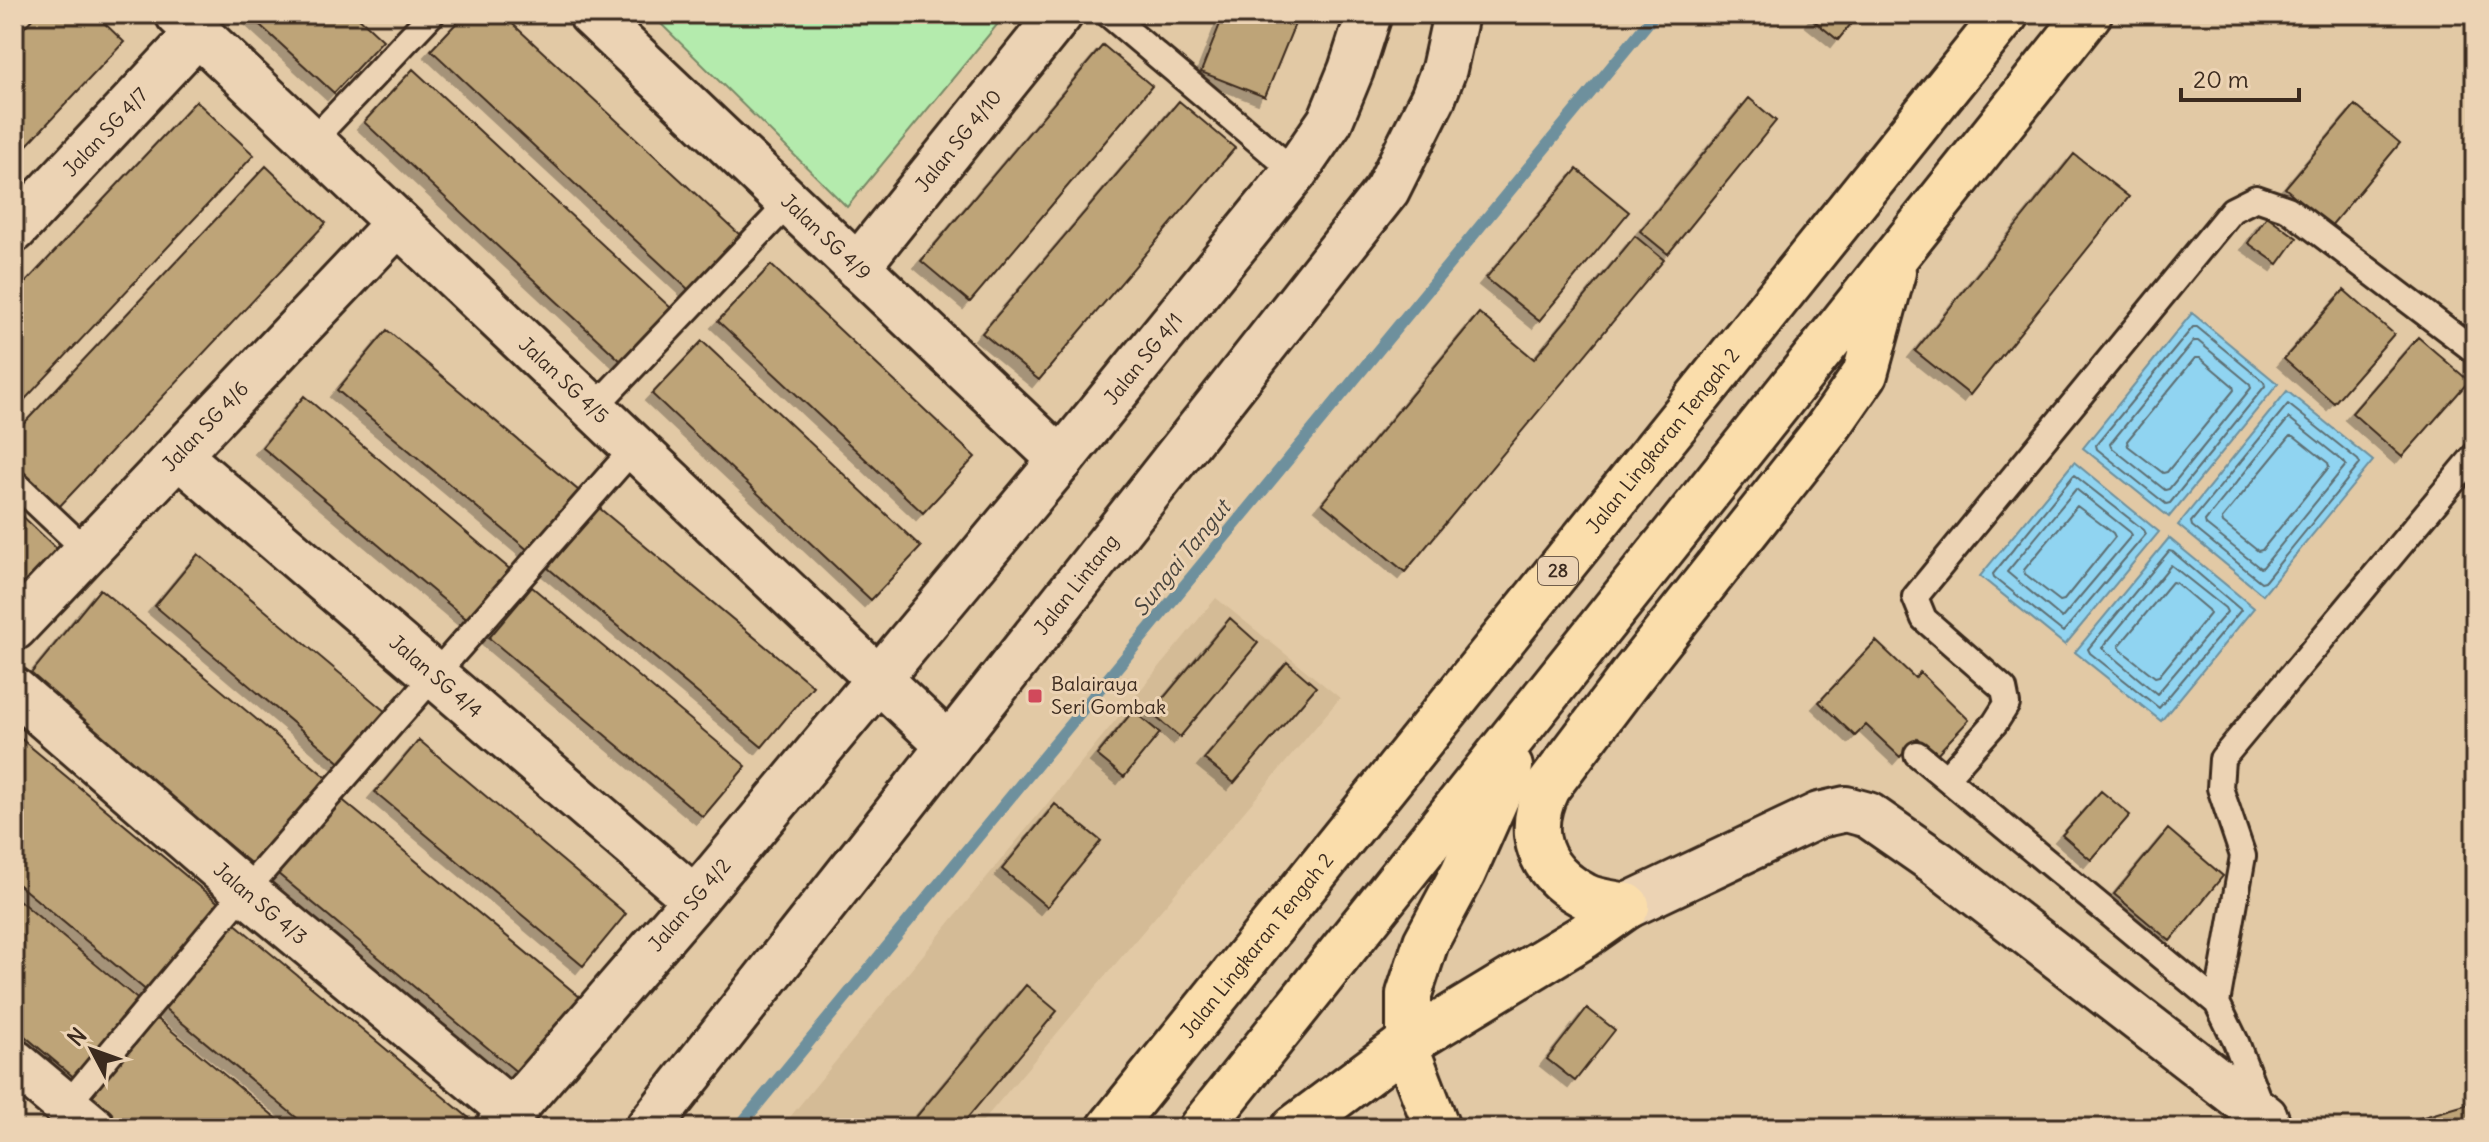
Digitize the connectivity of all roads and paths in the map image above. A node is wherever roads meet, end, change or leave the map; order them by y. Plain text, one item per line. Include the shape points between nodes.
1 (432, 14) edge
2 (591, 14) edge
3 (1060, 14) edge
4 (1108, 14) edge
5 (1369, 14) edge
6 (1456, 14) edge
7 (2006, 14) edge
8 (2089, 14) edge
9 (188, 24) edge
10 (312, 141) junction
11 (1295, 172) junction
12 (790, 202) junction
13 (398, 223) junction
14 (14, 230) edge
15 (1898, 253) junction
16 (857, 267) junction
17 (2475, 351) edge
18 (593, 409) junction
19 (634, 448) junction
20 (178, 455) junction
21 (2475, 455) edge
22 (1061, 460) junction
23 (14, 482) edge
24 (87, 551) junction
25 (14, 628) edge
26 (433, 674) junction
27 (878, 678) junction
28 (14, 690) edge
29 (1536, 710) junction
30 (949, 746) junction
31 (1917, 754) dead end
32 (1946, 778) junction
33 (245, 891) junction
34 (695, 899) junction
35 (1627, 906) junction
36 (2217, 1003) junction
37 (1405, 1045) junction
38 (14, 1062) edge
39 (80, 1117) edge
40 (504, 1120) edge
41 (2267, 1122) edge
42 (648, 1128) edge
43 (1110, 1128) edge
44 (1201, 1128) edge
45 (1294, 1128) edge
46 (1437, 1128) edge

1 - 10 lane
2 - 12 street, Jalan SG 4/9
3 - 16 street, Jalan SG 4/10
4 - 11 lane
5 - 11 street, Jalan SG 4/1 via 1330,121
6 - 30 street, Jalan Lintang via 1433,98 1387,190
7 - 43 highway, Jalan Lingkaran Tengah 2 / 28
8 - 15 highway
9 - 10 street, Jalan SG 4/5
9 - 14 street, Jalan SG 4/7
10 - 13 street, Jalan SG 4/5
11 - 22 street, Jalan SG 4/1
12 - 16 street, Jalan SG 4/9
12 - 18 lane
13 - 18 street, Jalan SG 4/5
13 - 20 street, Jalan SG 4/6
15 - 29 highway
15 - 35 highway via 1865,374 1541,801 1535,826 1539,850 1555,873 1585,896
16 - 22 street, Jalan SG 4/9
17 - 32 lane via 2288,209 2256,198 2232,210 1915,597 1924,619 2004,689 2007,704
18 - 19 street, Jalan SG 4/5
19 - 26 lane
19 - 27 street, Jalan SG 4/5
20 - 24 street, Jalan SG 4/6
20 - 26 street, Jalan SG 4/4
21 - 36 lane via 2222,759 2220,788 2243,856
22 - 27 street, Jalan SG 4/1
23 - 24 lane
24 - 25 street, Jalan SG 4/6
26 - 33 lane
26 - 34 street, Jalan SG 4/4
27 - 30 street, Jalan SG 4/5
27 - 34 street, Jalan SG 4/2
28 - 33 street, Jalan SG 4/3
29 - 37 highway via 1426,942 1409,994
29 - 44 highway
30 - 42 street, Jalan Lintang
31 - 32 lane
32 - 36 lane
33 - 39 lane
33 - 40 street, Jalan SG 4/3
34 - 40 street, Jalan SG 4/2
35 - 37 highway
35 - 41 street via 1819,815 1846,809 1868,815 1937,863
36 - 41 lane
37 - 45 highway
37 - 46 highway
38 - 39 street

